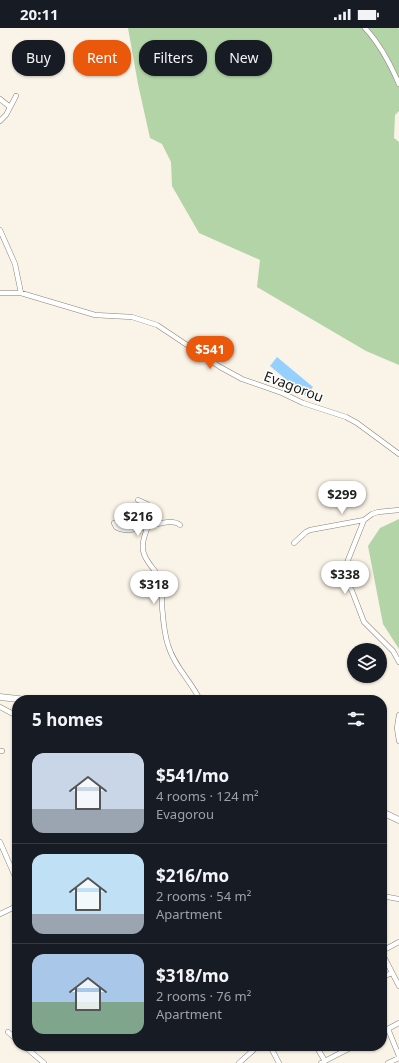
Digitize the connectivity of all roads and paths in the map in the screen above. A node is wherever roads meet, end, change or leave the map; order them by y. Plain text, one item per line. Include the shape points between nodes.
1 (365, 28) edge
2 (399, 84) edge
3 (16, 96) dead end
4 (0, 99) edge
5 (10, 107) junction
6 (0, 121) edge
7 (0, 230) edge
8 (0, 293) edge
9 (21, 293) junction
10 (399, 454) edge
11 (138, 500) dead end
12 (399, 510) edge
13 (364, 520) junction
14 (114, 523) dead end
15 (149, 525) junction
16 (180, 525) dead end
17 (294, 543) dead end
18 (399, 662) edge
19 (197, 695) edge
20 (0, 697) edge
21 (12, 698) edge
22 (0, 707) edge
23 (12, 713) edge
24 (399, 715) edge
25 (399, 741) edge
26 (387, 814) edge
27 (399, 820) edge
28 (0, 842) edge
29 (12, 870) edge
30 (387, 897) edge
31 (399, 899) edge
32 (12, 908) edge
33 (0, 914) edge
34 (399, 942) edge
35 (387, 949) edge
36 (387, 962) edge
37 (392, 973) junction
38 (387, 975) edge
39 (399, 986) edge
40 (399, 1023) edge
41 (388, 1029) joint
42 (8, 1032) dead end
43 (12, 1036) edge
44 (30, 1051) edge
45 (253, 1051) edge
46 (272, 1051) edge
47 (318, 1051) edge
48 (344, 1051) edge
49 (399, 1057) edge
50 (323, 1062) edge
51 (44, 1063) edge
52 (241, 1063) edge
53 (278, 1063) edge
54 (388, 1063) edge

1 - 2 street via 390,63
3 - 5 street
4 - 5 street
5 - 6 street
7 - 9 street via 15,264
8 - 9 street, Evagorou
9 - 10 street, Evagorou via 95,315 132,317 157,325 220,368 303,403 346,417
11 - 15 street via 149,506
12 - 13 street via 378,512
13 - 17 street via 310,530
13 - 18 street via 344,575 364,622 393,651
14 - 15 street via 122,530 141,529
15 - 16 street
15 - 19 street via 144,536 143,551 161,581 167,643 173,658
20 - 21 street
22 - 23 street
24 - 25 street
26 - 27 street
28 - 29 street
30 - 31 street
32 - 33 street
34 - 35 street
36 - 37 street
37 - 38 street
37 - 39 street
40 - 41 street
41 - 49 street
42 - 43 street
44 - 51 street
45 - 52 street
46 - 53 street
47 - 50 street
48 - 50 street
49 - 54 street

